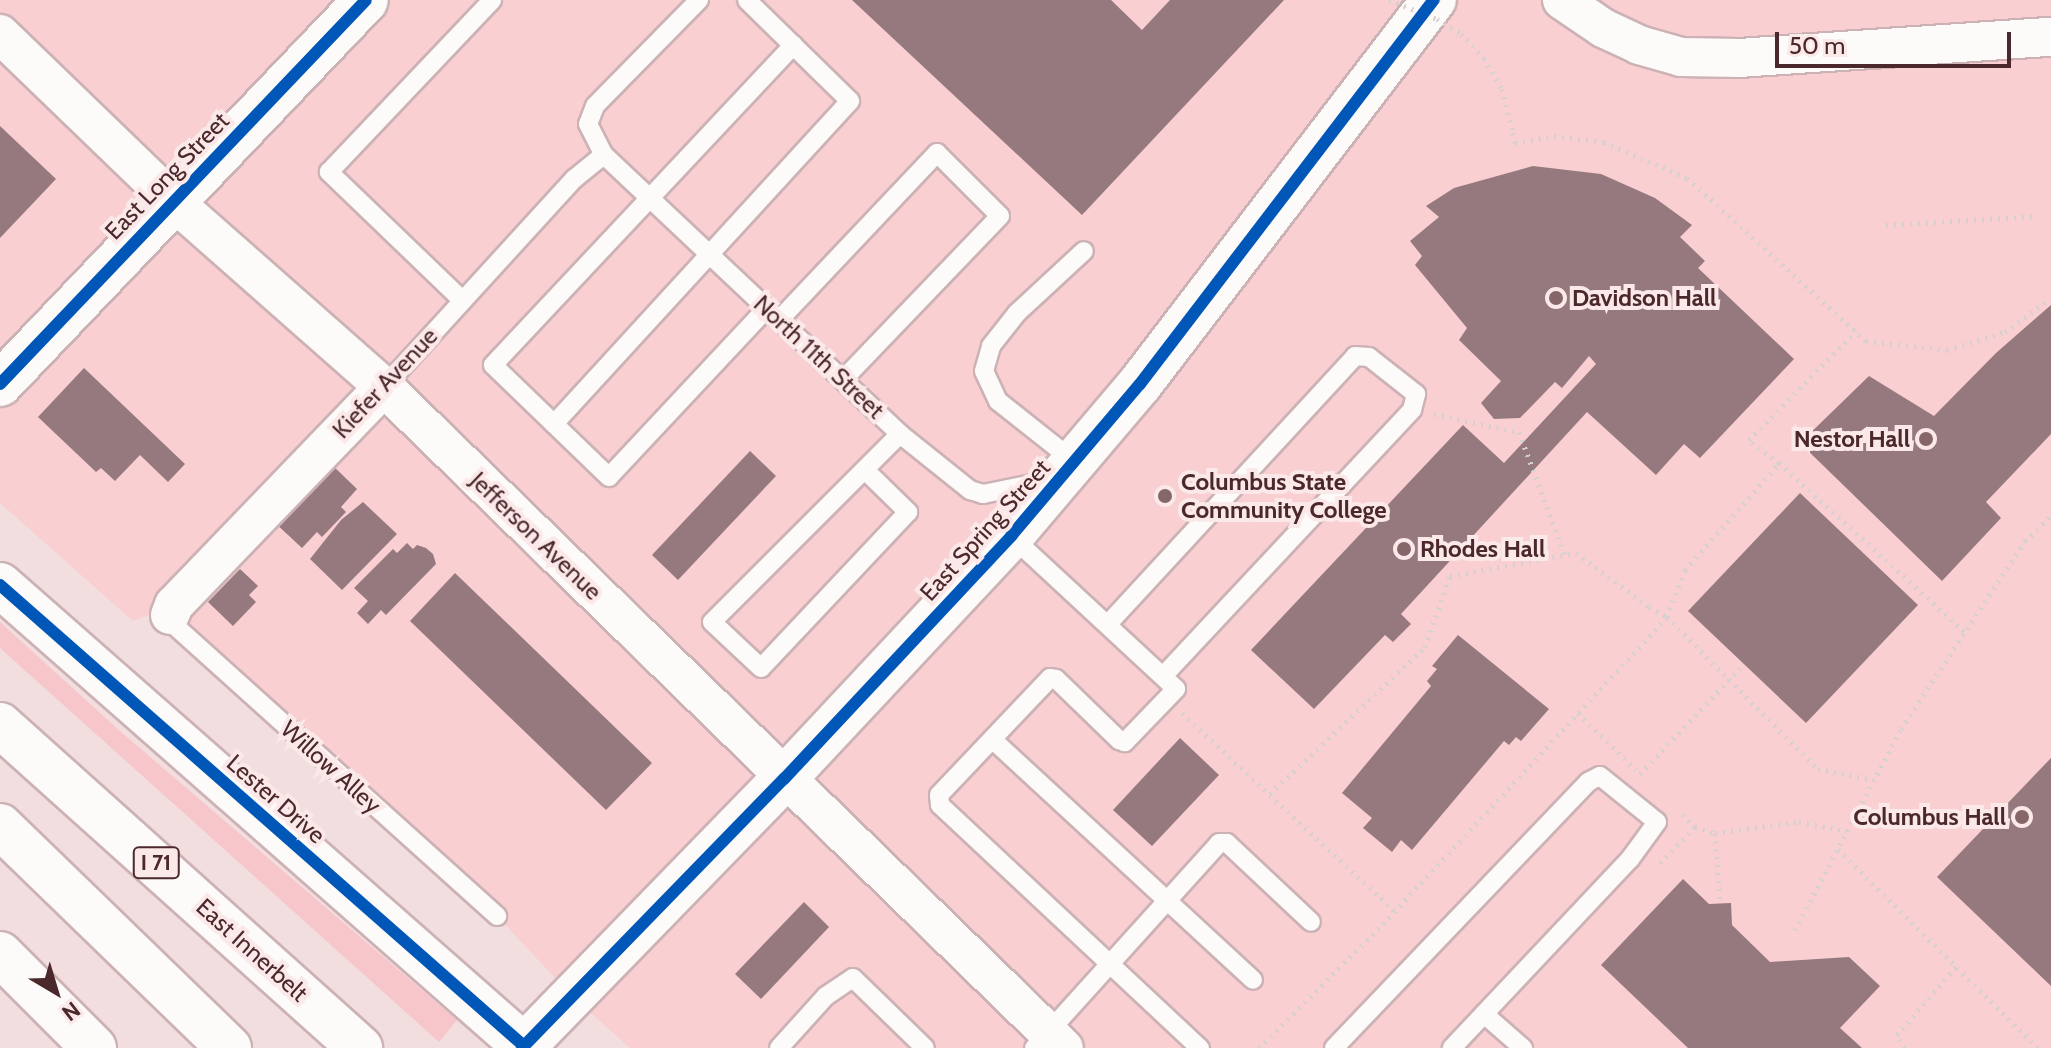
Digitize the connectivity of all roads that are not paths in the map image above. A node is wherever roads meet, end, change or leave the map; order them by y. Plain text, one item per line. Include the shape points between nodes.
1 (366, 0) edge
2 (492, 0) edge
3 (699, 0) edge
4 (747, 0) edge
5 (1434, 0) edge
6 (1562, 0) edge
7 (0, 34) edge
8 (2051, 37) edge
9 (794, 45) junction
10 (604, 155) junction
11 (651, 199) junction
12 (173, 201) junction
13 (1084, 251) dead end
14 (708, 253) junction
15 (462, 300) junction
16 (773, 314) junction
17 (843, 380) junction
18 (0, 384) edge
19 (384, 387) junction
20 (554, 424) junction
21 (900, 434) junction
22 (1069, 470) junction
23 (866, 471) junction
24 (1011, 536) junction
25 (0, 585) edge
26 (170, 615) joint
27 (1108, 624) junction
28 (1164, 675) junction
29 (0, 725) edge
30 (992, 739) junction
31 (784, 779) junction
32 (0, 826) edge
33 (1167, 900) junction
34 (497, 916) dead end
35 (1311, 922) dead end
36 (0, 954) edge
37 (1109, 963) junction
38 (1253, 980) dead end
39 (1484, 1014) junction
40 (1049, 1043) edge
41 (524, 1047) edge
42 (94, 1048) edge
43 (229, 1048) edge
44 (360, 1048) edge
45 (779, 1048) edge
46 (925, 1048) edge
47 (1200, 1048) edge
48 (1334, 1048) edge
49 (1452, 1048) edge
50 (1523, 1048) edge

1 - 12 main road, East Long Street
2 - 15 lane via 329,172
3 - 10 lane via 595,106 588,124
4 - 9 lane
5 - 22 main road, East Spring Street
6 - 8 street via 1603,28 1681,57 1739,58
7 - 12 street, Jefferson Avenue
9 - 11 lane
9 - 14 lane via 850,101
10 - 11 lane, North 11th Street
10 - 15 lane, Kiefer Avenue via 574,179
11 - 14 lane, North 11th Street
11 - 20 lane via 493,365
12 - 18 main road, East Long Street
12 - 19 street, Jefferson Avenue
13 - 22 lane via 1017,313 991,346 984,371 998,401
14 - 16 lane, North 11th Street
14 - 20 lane
15 - 19 lane, Kiefer Avenue
16 - 17 lane, North 11th Street
16 - 17 lane via 937,153 1000,216
16 - 20 lane via 609,477
17 - 21 lane, North 11th Street
19 - 26 street, Kiefer Avenue
19 - 31 street, Jefferson Avenue
21 - 22 lane, North 11th Street via 970,490 983,494
21 - 23 lane
22 - 24 main road, East Spring Street
23 - 23 lane via 850,480 712,622 761,668 908,512
24 - 27 lane
24 - 31 main road, East Spring Street
25 - 41 main road, Lester Drive
26 - 34 lane, Willow Alley via 174,625
27 - 28 lane
27 - 28 lane via 1355,356 1369,357 1416,394 1412,410
28 - 30 lane via 1176,689 1125,742 1050,678
29 - 44 main road, East Innerbelt / I 71
30 - 33 lane
30 - 37 lane via 939,795 940,805
31 - 40 street, Jefferson Avenue
31 - 41 main road, East Spring Street
32 - 43 main road
33 - 35 lane via 1219,843 1227,843
33 - 37 lane
33 - 38 lane
36 - 42 main road
37 - 40 lane
37 - 47 lane
39 - 48 lane via 1635,853 1657,822 1600,776 1588,782
39 - 49 lane
39 - 50 lane
45 - 46 lane via 826,996 853,978

